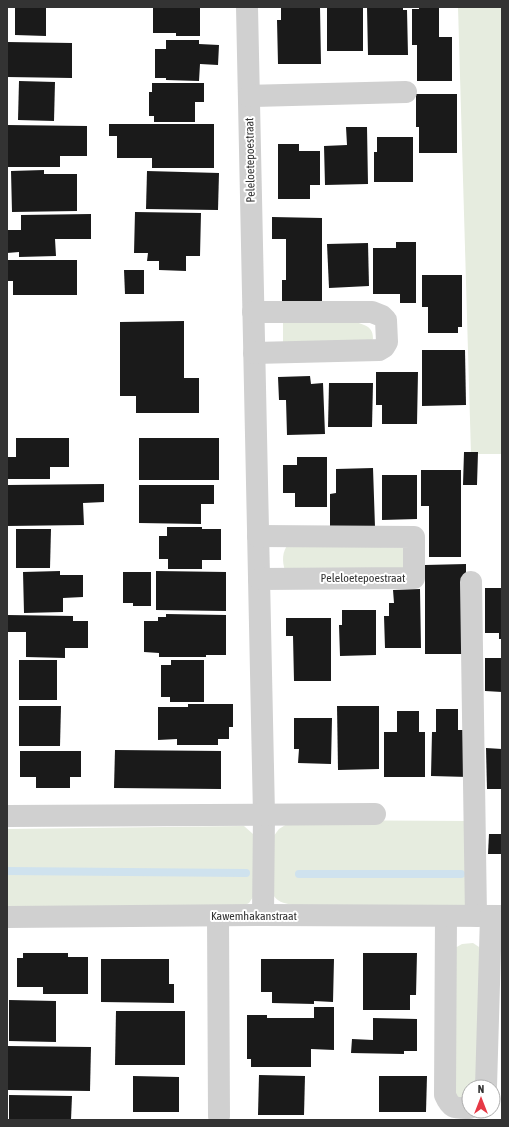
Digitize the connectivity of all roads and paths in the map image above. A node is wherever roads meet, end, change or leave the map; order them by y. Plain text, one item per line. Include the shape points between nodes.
1 (247, 7) edge
2 (406, 92) dead end
3 (249, 96) junction
4 (254, 312) junction
5 (254, 353) junction
6 (258, 536) junction
7 (259, 579) junction
8 (471, 582) dead end
9 (375, 814) dead end
10 (264, 815) junction
11 (7, 816) edge
12 (218, 916) junction
13 (263, 916) junction
14 (446, 916) junction
15 (490, 916) edge
16 (7, 917) edge
17 (486, 1079) edge
18 (461, 1108) edge
19 (219, 1116) dead end

1 - 3 street, Peleloetepoestraat
2 - 3 street
3 - 4 street, Peleloetepoestraat
4 - 5 street, Peleloetepoestraat
4 - 5 street via 372,312 386,320 387,342 379,350
5 - 6 street, Peleloetepoestraat
6 - 7 street, Peleloetepoestraat
6 - 7 street, Peleloetepoestraat via 414,537 414,578
7 - 10 street, Peleloetepoestraat
8 - 15 street
9 - 10 street
10 - 11 street
10 - 13 street, Peleloetepoestraat
12 - 13 street, Kawemhakanstraat
12 - 16 street, Kawemhakanstraat
12 - 19 street
13 - 14 street, Kawemhakanstraat
14 - 15 street, Kawemhakanstraat
14 - 18 street via 445,1095 448,1103 455,1108
15 - 17 street

